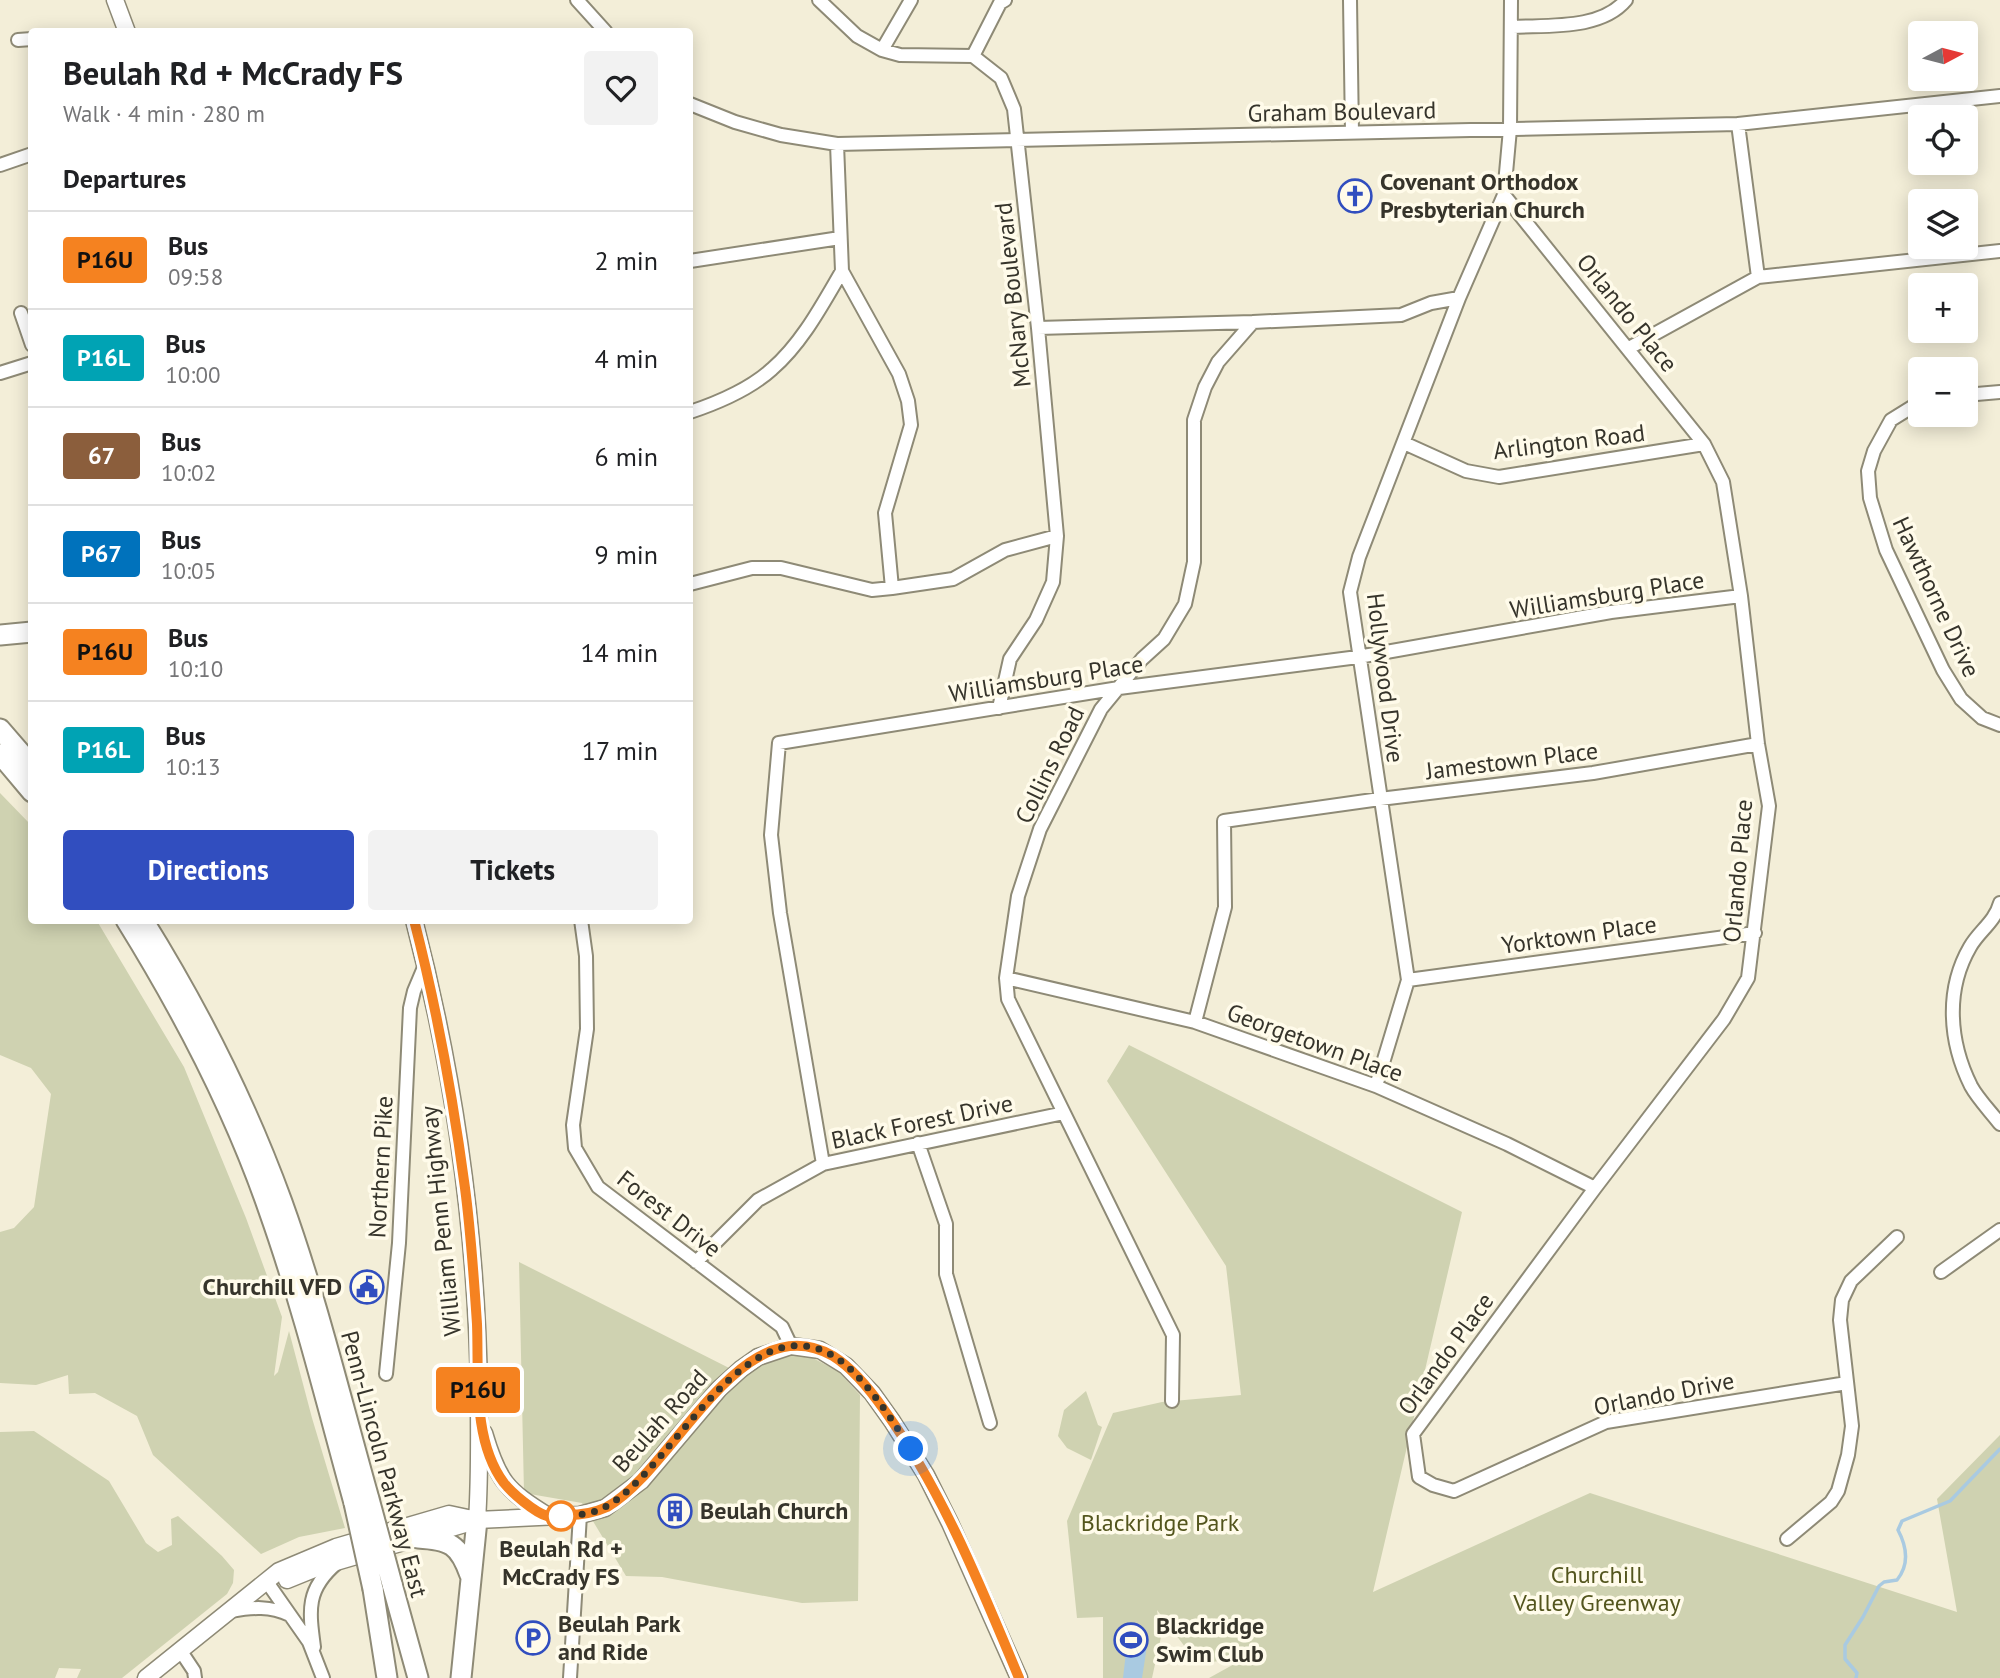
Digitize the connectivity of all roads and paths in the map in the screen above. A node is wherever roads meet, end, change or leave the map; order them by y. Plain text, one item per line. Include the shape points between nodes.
1 (115, 0) edge
2 (577, 0) edge
3 (818, 0) edge
4 (911, 0) edge
5 (1005, 0) edge
6 (1350, 0) edge
7 (1511, 0) edge
8 (1626, 0) edge
9 (1513, 27) junction
10 (126, 28) edge
11 (602, 28) edge
12 (882, 50) junction
13 (973, 55) junction
14 (2000, 96) edge
15 (693, 105) edge
16 (1738, 124) junction
17 (1510, 129) junction
18 (1352, 133) junction
19 (1019, 141) junction
20 (837, 144) junction
21 (28, 155) edge
22 (0, 165) edge
23 (1504, 195) junction
24 (840, 238) junction
25 (2000, 251) edge
26 (693, 261) edge
27 (842, 271) junction
28 (1758, 277) junction
29 (1459, 298) junction
30 (21, 313) dead end
31 (1253, 323) junction
32 (1038, 328) junction
33 (28, 333) edge
34 (1629, 348) junction
35 (28, 363) edge
36 (0, 373) edge
37 (2000, 391) edge
38 (1978, 394) edge
39 (1908, 409) edge
40 (693, 411) edge
41 (1404, 443) junction
42 (1704, 444) junction
43 (1057, 536) junction
44 (693, 583) edge
45 (892, 588) junction
46 (1741, 596) junction
47 (28, 632) edge
48 (0, 635) edge
49 (1358, 657) junction
50 (1119, 688) junction
51 (999, 708) junction
52 (2000, 725) edge
53 (0, 729) edge
54 (1758, 744) junction
55 (0, 754) edge
56 (28, 761) edge
57 (28, 787) edge
58 (1380, 799) junction
59 (1999, 910) edge
60 (128, 924) edge
61 (145, 924) edge
62 (415, 924) edge
63 (582, 924) edge
64 (1755, 933) junction
65 (425, 965) junction
66 (1006, 978) junction
67 (1408, 980) junction
68 (1195, 1022) junction
69 (1376, 1086) junction
70 (1064, 1113) junction
71 (2000, 1124) edge
72 (918, 1143) junction
73 (823, 1164) junction
74 (1595, 1188) junction
75 (2000, 1230) edge
76 (1897, 1237) dead end
77 (696, 1262) junction
78 (1941, 1272) dead end
79 (790, 1346) junction
80 (386, 1374) dead end
81 (1847, 1383) junction
82 (1172, 1401) dead end
83 (479, 1414) junction
84 (990, 1423) dead end
85 (1419, 1476) joint
86 (361, 1501) junction
87 (580, 1515) junction
88 (548, 1516) junction
89 (477, 1520) junction
90 (418, 1538) junction
91 (1787, 1539) dead end
92 (341, 1561) junction
93 (472, 1580) junction
94 (267, 1582) junction
95 (382, 1587) junction
96 (227, 1612) junction
97 (290, 1615) junction
98 (180, 1650) junction
99 (315, 1655) junction
100 (146, 1678) edge
101 (195, 1678) edge
102 (323, 1678) edge
103 (387, 1678) edge
104 (418, 1678) edge
105 (461, 1678) edge
106 (570, 1678) edge
107 (1019, 1678) edge

1 - 10 main road
2 - 11 street
3 - 12 street via 857,36
4 - 12 street
5 - 13 street
6 - 18 street
7 - 9 street, Hollywood Drive
8 - 9 street via 1617,11 1592,20
9 - 17 street, Hollywood Drive
12 - 13 street via 900,55
13 - 19 street, McNary Boulevard via 1001,78 1014,109
14 - 16 street, Graham Boulevard
15 - 20 street, Graham Boulevard via 781,135
16 - 17 street, Graham Boulevard
16 - 28 street
17 - 18 street, Graham Boulevard
17 - 23 street, Hollywood Drive
18 - 19 street, Graham Boulevard
19 - 20 street, Graham Boulevard
19 - 32 street, McNary Boulevard
20 - 24 street
21 - 22 street
23 - 29 street, Hollywood Drive
23 - 34 street, Orlando Place
24 - 26 street
24 - 27 street
25 - 28 street
27 - 40 street via 814,317 771,370 735,394
27 - 45 street via 899,374 908,401 911,425 886,513
28 - 34 street
29 - 31 street via 1401,315
29 - 41 street, Hollywood Drive
30 - 33 street
31 - 32 street
31 - 50 street, Collins Road via 1217,362 1195,420 1194,562 1185,604 1164,639
32 - 43 street, McNary Boulevard
34 - 42 street, Orlando Place
35 - 36 street
37 - 38 street
39 - 52 street, Hawthorne Drive via 1891,419 1874,450 1868,471 1870,498 1886,550 1943,670 1961,699 1982,718
41 - 42 street, Arlington Road via 1466,471 1499,477
41 - 49 street, Hollywood Drive via 1359,557 1350,593
42 - 46 street, Orlando Place via 1723,482
43 - 45 street via 1004,550 953,579
43 - 51 street, McNary Boulevard via 1053,582 1036,620 1010,659
44 - 45 street via 752,568 781,568 862,588
46 - 49 street, Williamsburg Place via 1611,612
46 - 54 street, Orlando Place
47 - 48 highway
49 - 50 street, Williamsburg Place
49 - 58 street, Hollywood Drive
50 - 51 street, Williamsburg Place
50 - 66 street, Collins Road via 1101,709 1040,829 1018,896
51 - 73 street, Williamsburg Place via 779,743 771,835
53 - 56 highway
54 - 58 street, Jamestown Place via 1593,773
54 - 64 street, Orlando Place via 1769,806
55 - 57 highway
58 - 67 street, Hollywood Drive
58 - 68 street, Jamestown Place via 1224,821 1225,907
59 - 71 street via 1970,947 1952,993 1952,1033 1971,1087
60 - 86 highway, Penn-Lincoln Parkway East via 205,1059 254,1171
61 - 86 highway, Penn-Lincoln Parkway East via 218,1052 268,1166 309,1283
62 - 65 main road, William Penn Highway
63 - 77 street, Forest Drive via 587,1029 573,1125 575,1148 598,1187
64 - 67 street, Yorktown Place
64 - 74 street, Orlando Place via 1748,978 1724,1019
65 - 80 street, Northern Pike via 410,1008 399,1243
65 - 83 main road, William Penn Highway via 466,1199
66 - 68 street, Georgetown Place
66 - 70 street, Collins Road via 1009,999
67 - 69 street, Hollywood Drive
68 - 69 street, Georgetown Place
69 - 74 street, Georgetown Place
70 - 72 street, Black Forest Drive
70 - 82 street, Collins Road via 1174,1335
72 - 73 street, Black Forest Drive
72 - 84 street via 946,1224 947,1275
73 - 77 street, Black Forest Drive via 758,1200
74 - 85 street, Orlando Place via 1413,1434
75 - 78 street
76 - 81 street via 1851,1281 1842,1300
77 - 79 street, Forest Drive via 782,1327
79 - 87 main road, Beulah Road via 758,1357 741,1369 631,1489 605,1507
79 - 107 main road via 820,1350 846,1366 892,1421 950,1523
81 - 85 street, Orlando Drive via 1606,1422 1454,1491
81 - 91 street via 1852,1426 1838,1490 1831,1502
83 - 88 main road via 501,1478 516,1496
83 - 89 main road, William Penn Highway
86 - 95 highway, Penn-Lincoln Parkway East, bridge
87 - 88 main road, Beulah Road
87 - 106 street
88 - 89 main road, Beulah Road
89 - 90 main road, Beulah Road
89 - 93 highway
89 - 94 main road, Beulah Road via 449,1514 349,1543 279,1571
90 - 92 main road, Beulah Road
90 - 93 highway via 453,1545
92 - 94 main road, Beulah Road via 284,1581
92 - 99 street via 319,1581 311,1601
93 - 105 highway
94 - 96 main road, Beulah Road
94 - 97 street
95 - 103 highway, Penn-Lincoln Parkway East
95 - 104 highway, Penn-Lincoln Parkway East
96 - 97 street via 268,1608
96 - 98 main road, Beulah Road
97 - 99 street
98 - 100 main road, Beulah Road
98 - 101 street
99 - 102 street

